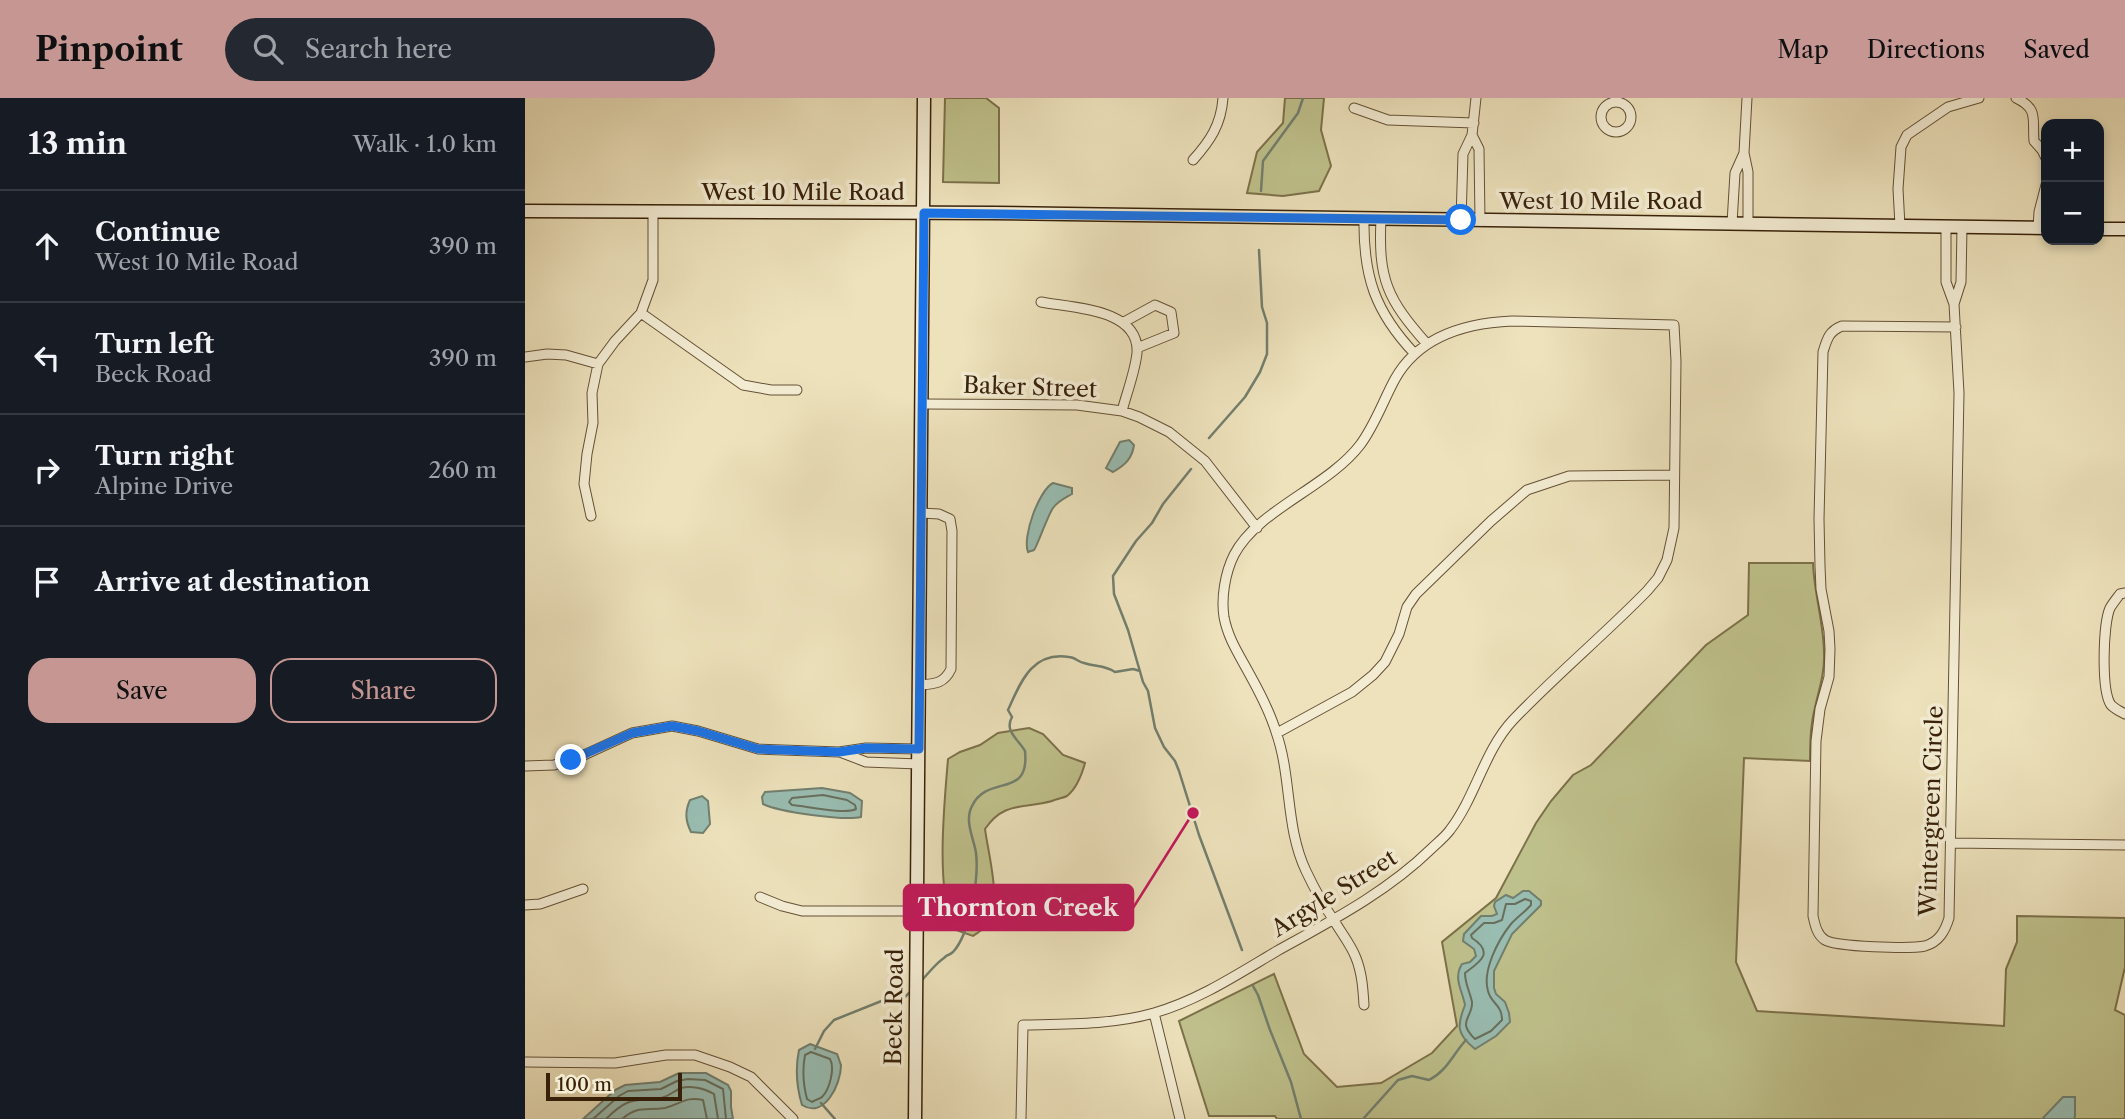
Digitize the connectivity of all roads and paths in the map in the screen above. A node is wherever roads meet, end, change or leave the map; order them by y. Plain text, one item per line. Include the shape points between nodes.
1 (925, 98) edge
2 (1223, 98) edge
3 (1476, 98) edge
4 (1747, 98) edge
5 (1979, 98) edge
6 (2016, 98) edge
7 (1354, 108) dead end
8 (1474, 122) junction
9 (1472, 135) junction
10 (2041, 149) edge
11 (1744, 153) junction
12 (1193, 160) dead end
13 (2041, 204) edge
14 (525, 211) edge
15 (653, 212) junction
16 (924, 213) junction
17 (1364, 218) junction
18 (1381, 219) junction
19 (1461, 220) junction
20 (1480, 221) junction
21 (1732, 223) junction
22 (1748, 223) junction
23 (2041, 223) edge
24 (1900, 226) junction
25 (1946, 227) junction
26 (1962, 227) junction
27 (2041, 228) edge
28 (2104, 229) edge
29 (2125, 229) edge
30 (1384, 280) junction
31 (1370, 284) junction
32 (1041, 302) dead end
33 (1954, 304) junction
34 (641, 313) junction
35 (1124, 322) junction
36 (1956, 327) junction
37 (1427, 344) junction
38 (1137, 348) junction
39 (1415, 354) junction
40 (525, 358) edge
41 (598, 363) junction
42 (797, 390) dead end
43 (922, 404) junction
44 (1122, 411) junction
45 (1674, 475) junction
46 (921, 513) junction
47 (591, 516) dead end
48 (1257, 528) junction
49 (2125, 593) edge
50 (919, 685) junction
51 (2125, 714) edge
52 (1277, 733) junction
53 (919, 749) junction
54 (839, 752) junction
55 (919, 764) junction
56 (525, 766) edge
57 (1951, 843) junction
58 (2125, 845) edge
59 (583, 889) dead end
60 (760, 897) dead end
61 (525, 905) edge
62 (917, 911) junction
63 (1333, 919) junction
64 (1364, 1005) dead end
65 (1154, 1013) junction
66 (525, 1062) edge
67 (793, 1119) edge
68 (915, 1119) edge
69 (1021, 1119) edge
70 (1180, 1119) edge

1 - 16 main road, Beck Road
2 - 12 street via 1218,127
3 - 8 street
4 - 11 street
5 - 24 street via 1948,107 1907,135 1901,147
6 - 10 street via 2033,112 2034,141
7 - 8 street via 1388,120
8 - 9 street
9 - 19 street via 1463,154
9 - 20 street via 1479,149
11 - 21 street via 1735,173
11 - 22 street
13 - 23 street
14 - 15 main road, West 10 Mile Road
15 - 16 main road, West 10 Mile Road
15 - 34 street via 653,279
16 - 17 main road, West 10 Mile Road
16 - 43 main road, Beck Road
17 - 18 main road, West 10 Mile Road
17 - 31 street
18 - 19 main road, West 10 Mile Road
18 - 30 street
19 - 20 main road, West 10 Mile Road
20 - 21 main road, West 10 Mile Road
21 - 22 main road, West 10 Mile Road
22 - 24 main road, West 10 Mile Road
24 - 25 main road, West 10 Mile Road
25 - 26 main road, West 10 Mile Road
25 - 33 street, Wintergreen Circle via 1946,282
26 - 27 main road, West 10 Mile Road
26 - 33 street, Wintergreen Circle via 1961,282
28 - 29 main road
30 - 31 street
30 - 37 street
31 - 39 street via 1395,330
32 - 35 street via 1108,314
33 - 36 street, Wintergreen Circle
34 - 41 street
34 - 42 street via 743,385
35 - 38 street
35 - 38 street via 1155,305 1171,312 1174,333
36 - 57 street, Wintergreen Circle via 1959,393
36 - 57 street, Wintergreen Circle via 1842,326 1833,330 1823,352 1819,566 1830,649 1816,741 1813,916 1824,940 1909,947 1934,942 1949,918
37 - 39 street
37 - 45 street, Argyle Street via 1449,331 1491,322 1674,325
38 - 44 street
39 - 48 street via 1396,377 1352,455
40 - 41 street via 566,355
41 - 47 street via 585,484
43 - 44 street, Baker Street via 1077,405
43 - 46 main road, Beck Road
44 - 48 street, Baker Street via 1139,416 1190,447
45 - 52 street via 1569,476 1527,490 1416,594 1406,607 1385,662 1373,676
45 - 63 street, Argyle Street via 1672,539 1658,578 1512,721 1450,830 1380,892
46 - 50 main road, Beck Road
46 - 50 street via 950,519 951,669 938,684
48 - 52 street via 1234,556 1223,597 1224,615 1235,650
49 - 51 street via 2110,607 2104,650 2106,691 2111,704
50 - 53 main road, Beck Road
52 - 63 street via 1297,845
53 - 54 street
53 - 55 main road, Beck Road
54 - 55 street via 866,762
54 - 56 street via 751,748 672,726 632,733 562,762
55 - 62 main road, Beck Road
57 - 58 street
59 - 61 street
60 - 62 street via 802,911
62 - 68 main road, Beck Road
63 - 64 street via 1355,956
63 - 65 street, Argyle Street via 1191,999
65 - 69 street, Argyle Street via 1093,1023 1023,1025
65 - 70 street
66 - 67 street via 615,1063 695,1055 751,1077

